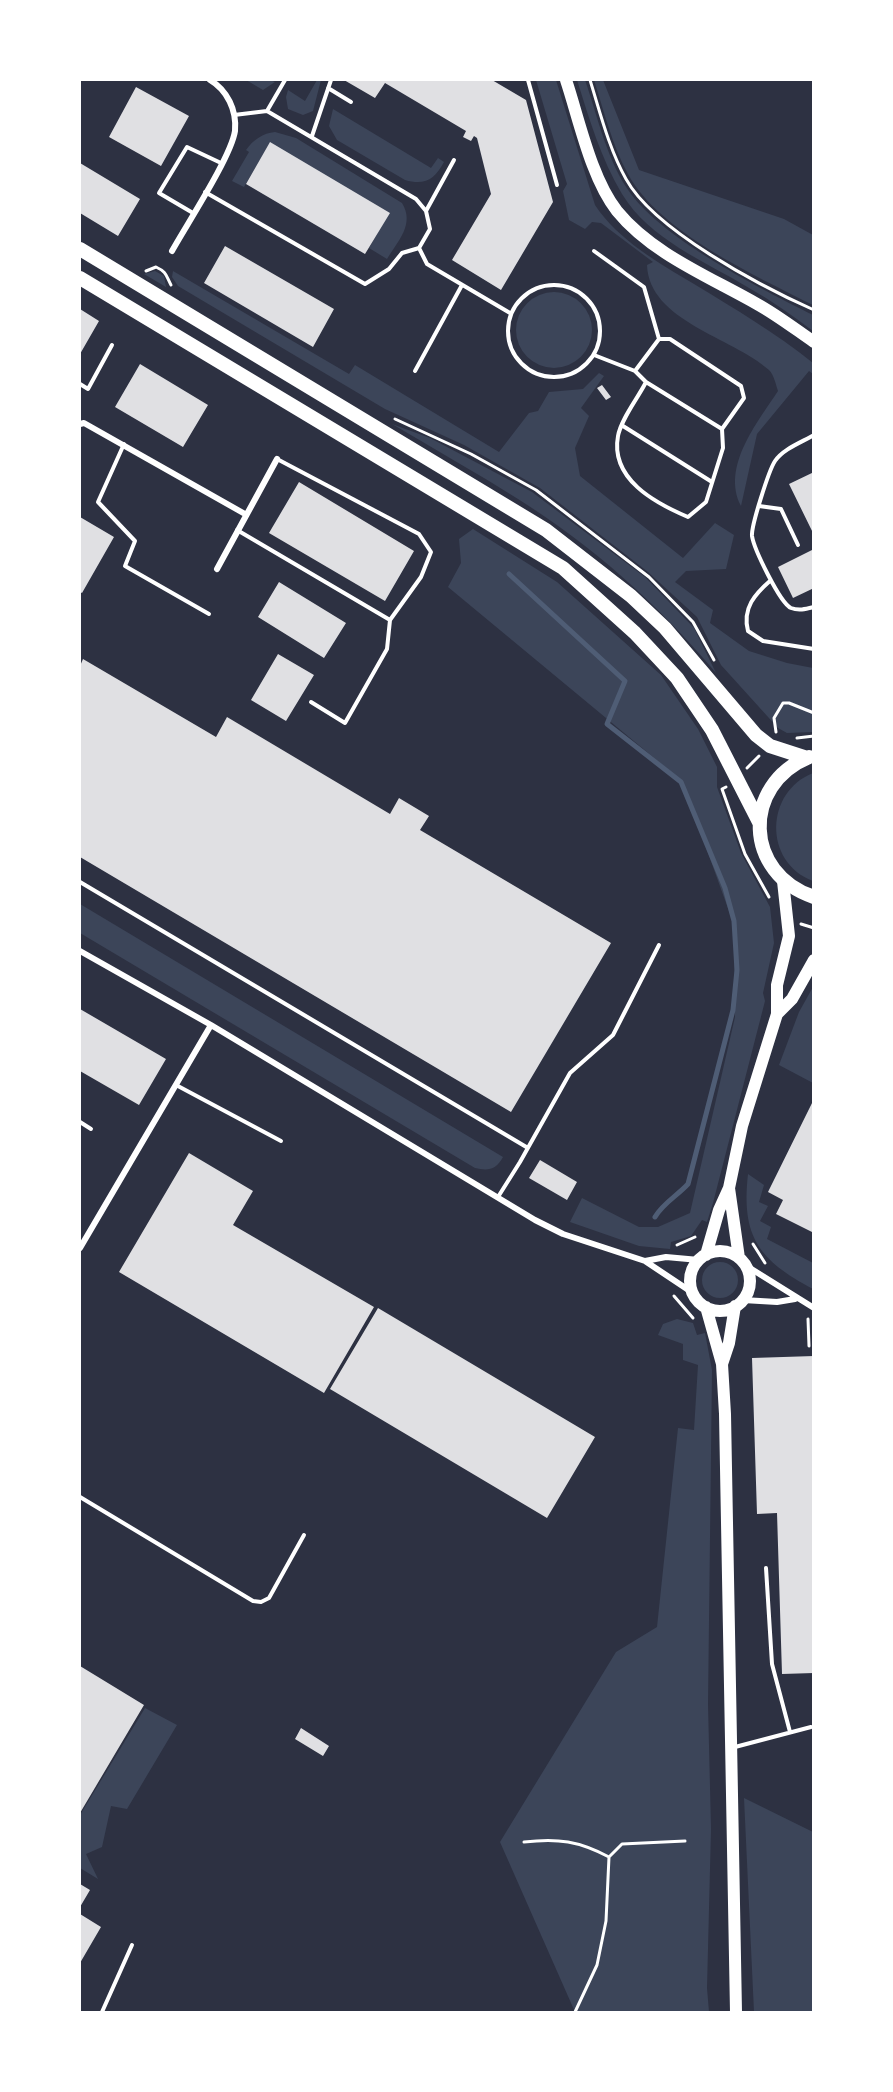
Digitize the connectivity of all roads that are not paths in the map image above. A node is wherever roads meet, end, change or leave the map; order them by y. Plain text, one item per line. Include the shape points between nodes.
1 (210, 80) edge
2 (285, 80) edge
3 (331, 80) edge
4 (528, 80) edge
5 (567, 80) edge
6 (328, 88) junction
7 (351, 102) dead end
8 (267, 111) junction
9 (234, 115) junction
10 (312, 136) junction
11 (453, 160) dead end
12 (221, 163) junction
13 (557, 185) dead end
14 (205, 192) junction
15 (426, 211) junction
16 (193, 213) junction
17 (419, 248) junction
18 (80, 249) edge
19 (172, 251) dead end
20 (594, 251) dead end
21 (80, 278) edge
22 (462, 285) junction
23 (510, 313) junction
24 (659, 339) junction
25 (813, 342) edge
26 (112, 345) dead end
27 (594, 355) junction
28 (415, 371) dead end
29 (635, 371) junction
30 (646, 382) junction
31 (80, 384) edge
32 (82, 423) edge
33 (623, 426) junction
34 (722, 429) junction
35 (813, 436) edge
36 (124, 443) junction
37 (276, 459) joint
38 (712, 482) junction
39 (759, 506) junction
40 (245, 514) junction
41 (237, 530) junction
42 (798, 545) dead end
43 (217, 568) dead end
44 (771, 580) junction
45 (813, 607) edge
46 (209, 614) dead end
47 (390, 620) junction
48 (813, 649) edge
49 (311, 702) dead end
50 (810, 757) edge
51 (759, 822) junction
52 (783, 881) junction
53 (80, 882) edge
54 (813, 897) edge
55 (659, 945) dead end
56 (80, 951) edge
57 (813, 960) edge
58 (777, 1014) junction
59 (211, 1025) junction
60 (176, 1085) junction
61 (80, 1122) edge
62 (91, 1129) dead end
63 (281, 1141) dead end
64 (528, 1148) junction
65 (729, 1188) junction
66 (498, 1197) junction
67 (80, 1248) edge
68 (702, 1257) junction
69 (645, 1261) junction
70 (742, 1261) junction
71 (693, 1293) junction
72 (795, 1299) junction
73 (739, 1303) junction
74 (706, 1307) junction
75 (813, 1308) edge
76 (722, 1364) junction
77 (80, 1497) edge
78 (304, 1535) dead end
79 (766, 1568) dead end
80 (812, 1726) dead end
81 (790, 1732) junction
82 (731, 1748) junction
83 (132, 1945) dead end
84 (102, 2013) edge
85 (736, 2013) edge

1 - 9 street via 225,93
2 - 8 lane
3 - 6 lane
4 - 13 lane
5 - 25 main road via 595,167 617,211 666,252 759,305
6 - 7 lane
6 - 10 lane
8 - 9 lane
8 - 10 lane
9 - 12 street via 233,140
10 - 15 lane via 416,199
11 - 15 lane
12 - 14 street
12 - 16 lane via 187,147 159,193
14 - 16 street
14 - 17 lane via 365,284 389,269 402,253
15 - 17 lane via 430,230
16 - 19 street
17 - 22 lane via 427,264
18 - 50 highway via 546,530 631,596 665,628 756,735 770,746
20 - 24 lane via 644,286
21 - 51 highway via 563,568 635,633 677,678 711,730
22 - 23 lane
22 - 28 lane
23 - 27 lane via 509,344 516,358 534,372 556,378 571,374
23 - 27 lane via 530,290 552,284 575,289 596,310 601,325
24 - 29 lane
24 - 34 lane via 670,339 741,386 744,398
26 - 31 lane via 88,389
27 - 29 lane
29 - 30 lane
30 - 33 lane
30 - 34 lane
32 - 36 street
33 - 38 lane
33 - 38 lane via 618,435 617,458 625,476 660,505 688,517 706,502
34 - 38 lane via 723,448
35 - 39 lane via 779,455
36 - 40 street
36 - 46 lane via 98,502 135,541 125,566
37 - 40 street
37 - 47 lane via 419,534 431,552 422,577
39 - 42 lane via 781,509
39 - 44 lane via 752,535
40 - 41 street
41 - 43 street
41 - 47 lane
44 - 45 lane via 780,600 790,608
44 - 48 lane via 748,607 748,631 763,641
47 - 49 lane via 387,649 345,723
50 - 51 highway via 788,768 773,783
51 - 52 highway via 761,844 769,864
52 - 54 highway
52 - 58 main road via 789,936 777,986
53 - 64 lane
55 - 64 lane via 613,1035 570,1073
56 - 59 street
57 - 58 main road via 792,999
58 - 65 main road via 742,1126
59 - 60 street
59 - 66 street
60 - 63 lane
60 - 67 street
61 - 62 lane
64 - 66 lane
65 - 68 main road
65 - 70 main road
66 - 69 street via 562,1234
68 - 69 street
68 - 70 main road via 722,1251
68 - 71 main road via 691,1274
69 - 71 street
70 - 72 street
70 - 73 main road via 750,1283
71 - 74 main road
72 - 73 street
72 - 75 street
73 - 74 main road via 720,1310
73 - 76 main road
74 - 76 main road
76 - 82 main road
77 - 78 lane via 253,1601 269,1598
79 - 81 lane via 772,1664
80 - 81 lane
81 - 82 lane
82 - 85 main road
83 - 84 lane

